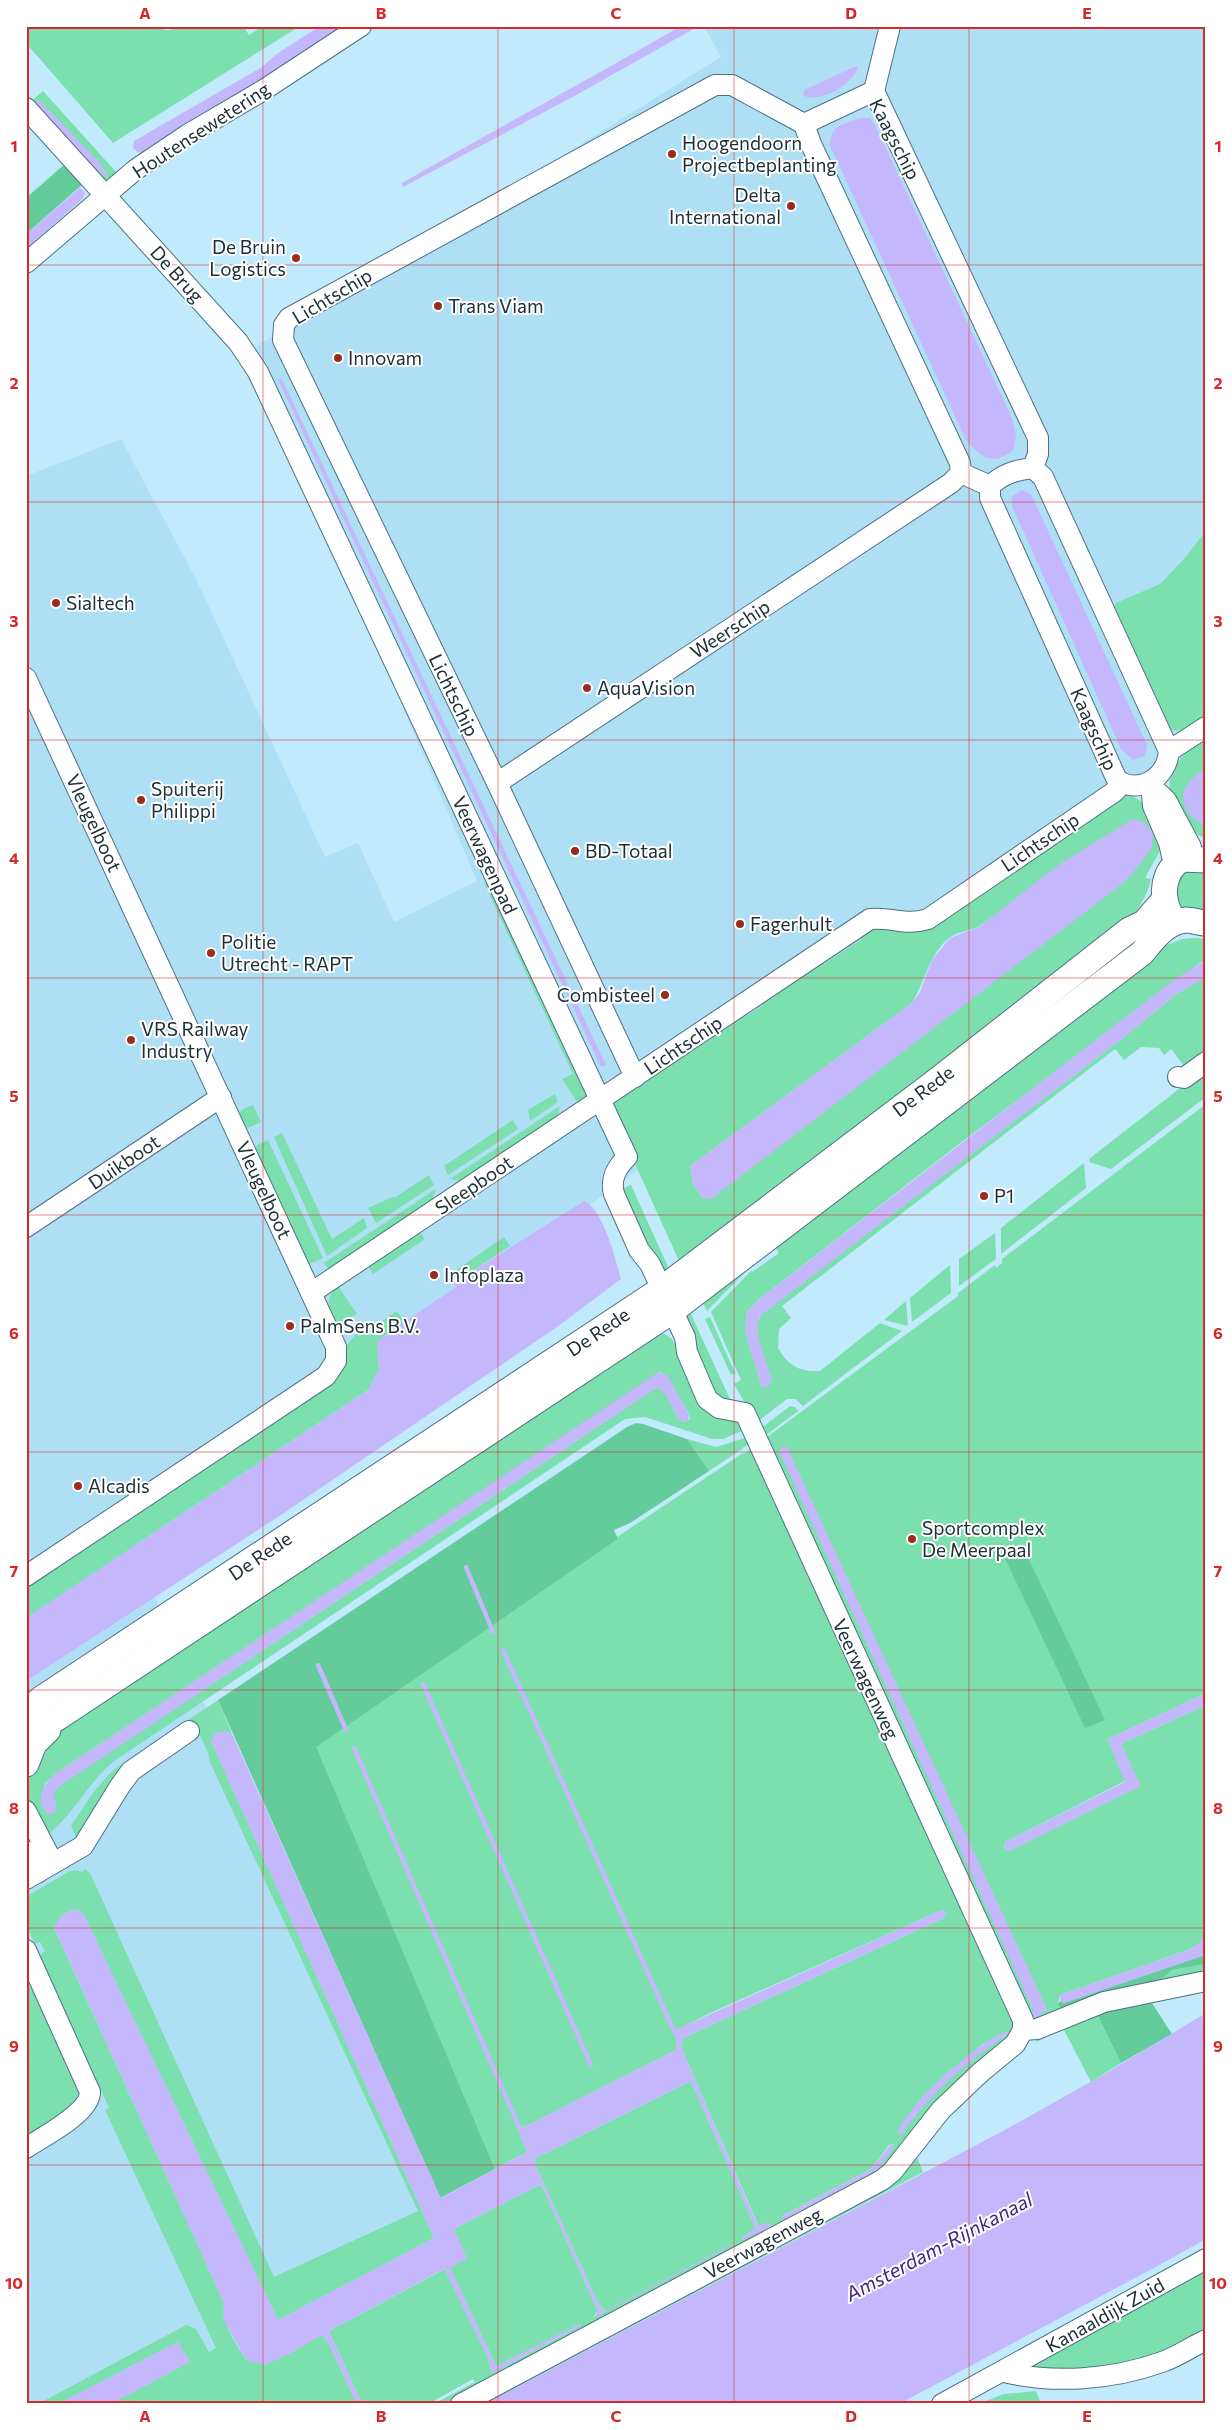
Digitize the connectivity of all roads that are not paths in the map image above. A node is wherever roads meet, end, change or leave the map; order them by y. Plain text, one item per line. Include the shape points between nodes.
1 (361, 26) edge
2 (890, 26) edge
3 (874, 91) junction
4 (26, 108) edge
5 (804, 124) junction
6 (105, 196) junction
7 (26, 263) edge
8 (300, 459) joint
9 (1033, 468) junction
10 (961, 473) junction
11 (990, 486) junction
12 (26, 678) edge
13 (1206, 727) edge
14 (1169, 751) junction
15 (497, 783) junction
16 (1122, 783) junction
17 (1152, 785) junction
18 (1190, 855) edge
19 (1159, 899) junction
20 (1194, 927) edge
21 (1206, 1062) edge
22 (636, 1076) junction
23 (1178, 1077) dead end
24 (221, 1097) junction
25 (600, 1100) junction
26 (26, 1227) edge
27 (312, 1293) junction
28 (663, 1303) junction
29 (26, 1576) edge
30 (31, 1705) edge
31 (189, 1731) dead end
32 (28, 1751) edge
33 (26, 1811) edge
34 (26, 1851) edge
35 (39, 1871) edge
36 (26, 1950) edge
37 (1206, 1980) edge
38 (1023, 2030) junction
39 (26, 2148) edge
40 (1206, 2259) edge
41 (1206, 2340) edge
42 (1004, 2372) junction
43 (461, 2404) edge
44 (942, 2404) edge

1 - 6 street, Houtensewetering via 262,91 187,135 135,170
2 - 3 street
3 - 5 street, Kaagschip
3 - 9 street, Kaagschip via 1038,438 1038,454
4 - 6 street, De Brug
5 - 10 street via 960,463
5 - 15 street, Lichtschip via 732,85 715,85 289,318 284,326 283,340
6 - 7 street, Houtensewetering
6 - 8 street, De Brug via 250,358
8 - 25 street, Veerwagenpad
9 - 11 street via 1012,472
9 - 14 street via 1042,477
10 - 11 street
10 - 15 street, Weerschip via 951,483
11 - 16 street, Kaagschip via 994,507 1117,780
12 - 24 street, Vleugelboot
13 - 14 street
14 - 17 street via 1168,760
15 - 22 street, Lichtschip
16 - 17 street, Kaagschip
16 - 22 street, Lichtschip via 1114,792 928,919 914,924 870,919
17 - 18 street via 1153,806 1169,843
18 - 19 main road via 1159,871
19 - 20 main road
19 - 28 main road, De Rede via 1129,930 931,1085
20 - 28 main road, De Rede via 1142,953
21 - 23 street via 1184,1078
22 - 25 street, Sleepboot
24 - 26 street, Duikboot
24 - 27 street, Vleugelboot
25 - 27 street, Sleepboot
25 - 28 street, Veerwagenpad via 627,1157 615,1172 612,1190 639,1250 650,1264
27 - 29 street, Vleugelboot via 336,1347 336,1361 326,1376
28 - 30 main road, De Rede
28 - 32 main road, De Rede via 57,1718
28 - 38 street, Veerwagenweg via 677,1342 687,1352 706,1398 719,1408 745,1413 1023,2020
31 - 35 street via 131,1772 83,1846
33 - 35 street
34 - 35 street
36 - 39 street via 89,2085 90,2099 83,2110
37 - 38 street via 1104,2002 1037,2029
38 - 43 street, Veerwagenweg via 1016,2044 941,2110 882,2180
40 - 42 street, Kanaaldijk Zuid
41 - 42 street, Kanaaldijk Zuid via 1163,2362 1129,2372 1075,2380 1033,2378
42 - 44 street, Kanaaldijk Zuid

